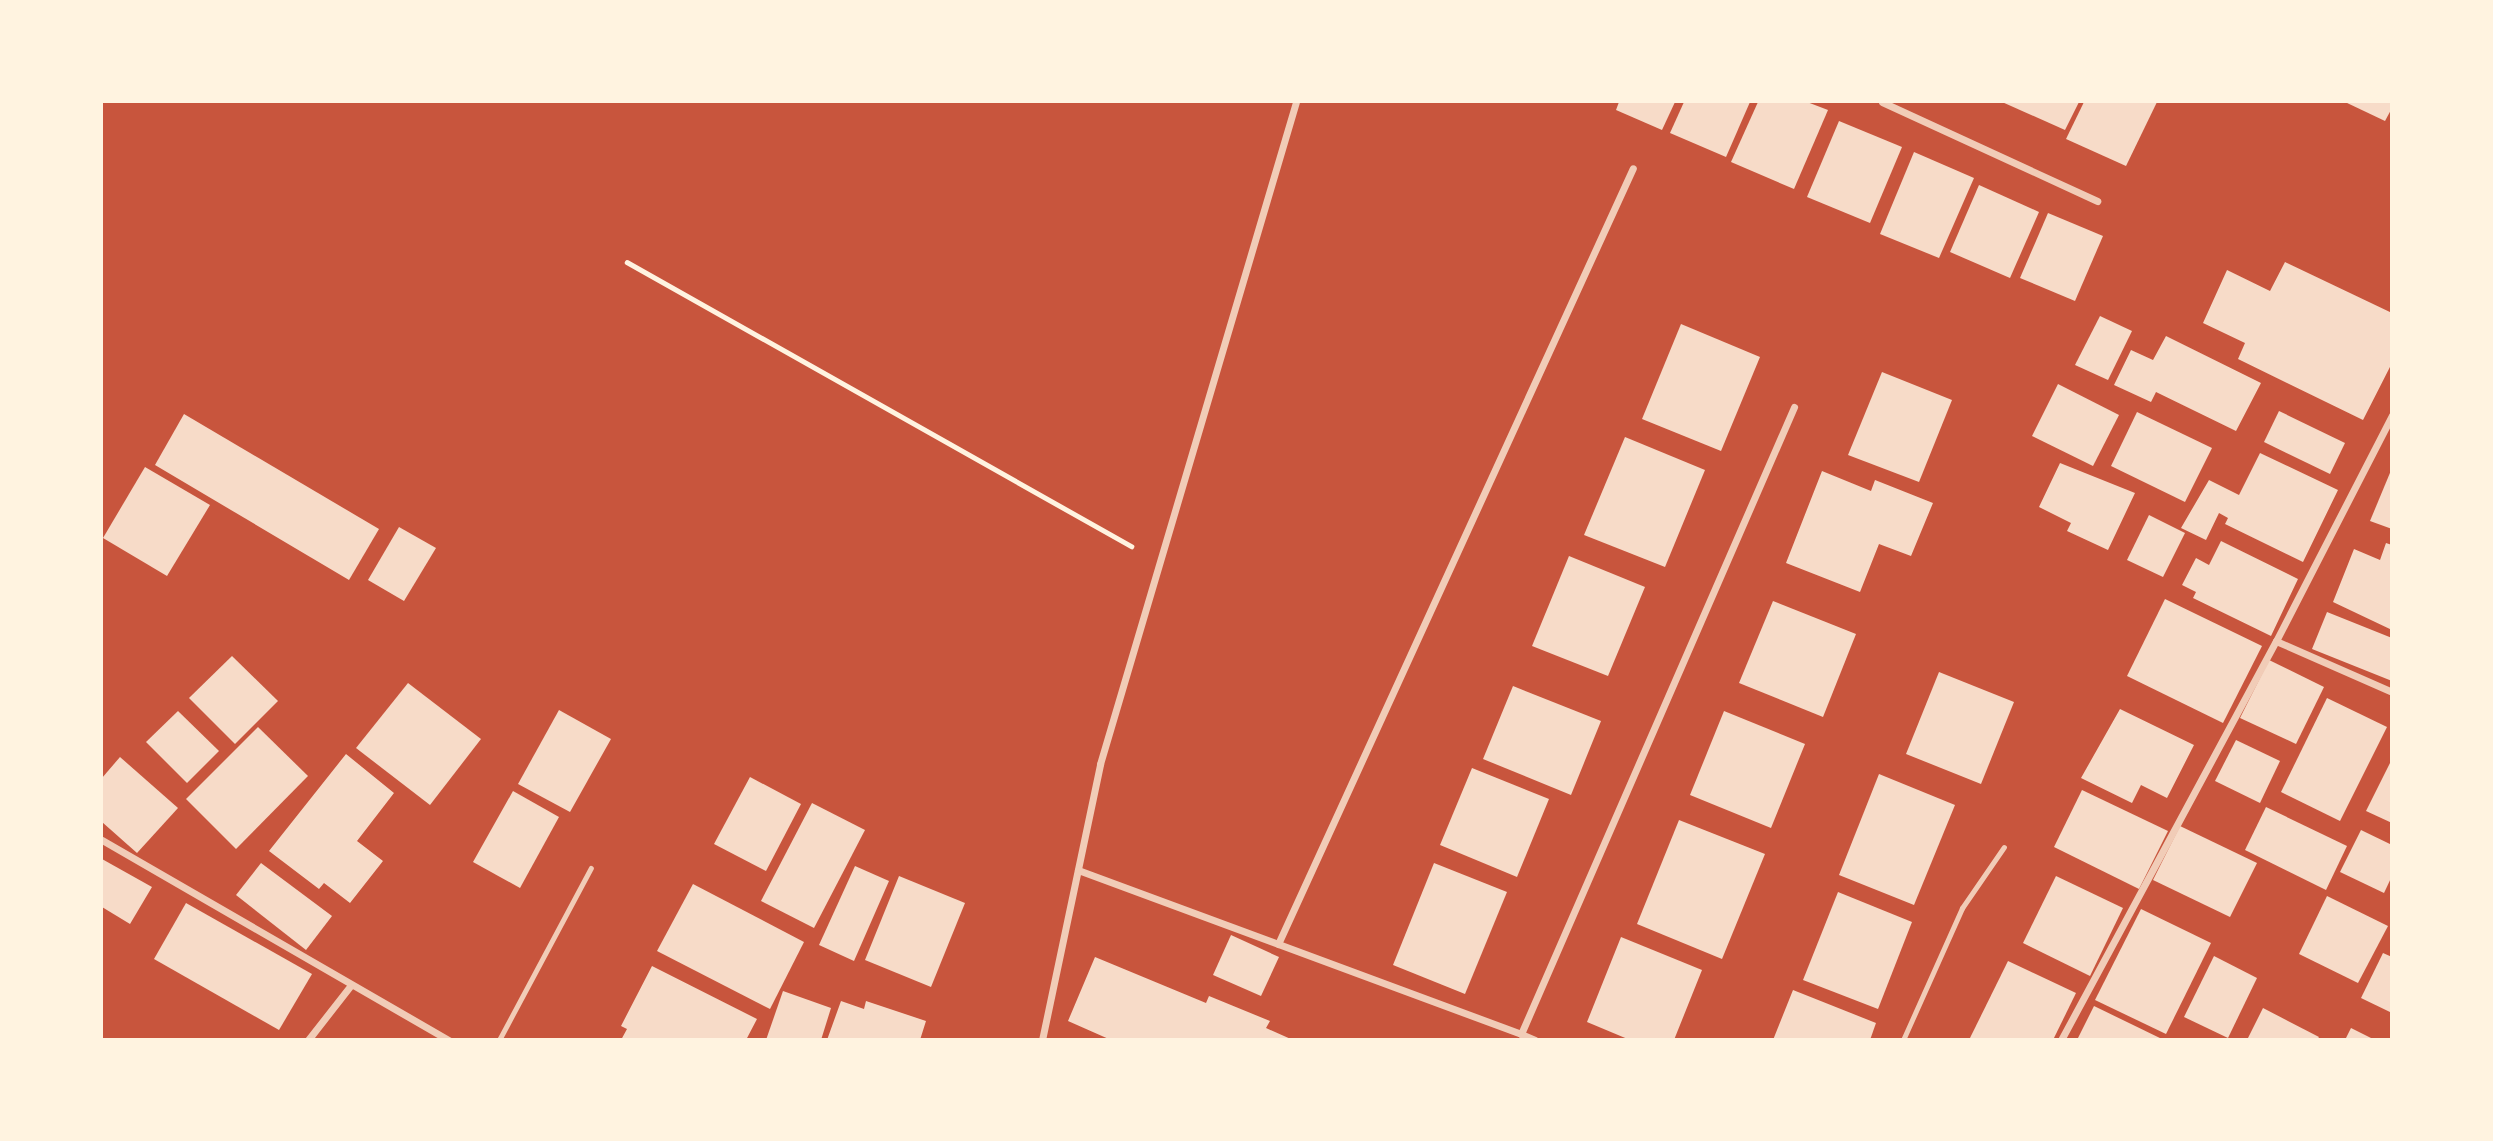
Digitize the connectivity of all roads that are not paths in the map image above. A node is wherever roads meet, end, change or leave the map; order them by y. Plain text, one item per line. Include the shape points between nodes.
1 (1296, 102) edge
2 (1882, 102) edge
3 (1633, 168) dead end
4 (2097, 201) dead end
5 (1794, 407) dead end
6 (2392, 415) edge
7 (2276, 641) junction
8 (2392, 692) edge
9 (102, 840) edge
10 (2004, 847) dead end
11 (592, 868) dead end
12 (1078, 870) junction
13 (1278, 944) junction
14 (351, 985) junction
15 (1521, 1034) junction
16 (308, 1040) edge
17 (449, 1040) edge
18 (499, 1040) edge
19 (1042, 1040) edge
20 (1535, 1040) edge
21 (1903, 1040) edge
22 (2061, 1040) edge

1 - 12 street via 1100,764
2 - 4 street
3 - 13 street
5 - 15 street
6 - 7 street
7 - 8 street
7 - 22 street
9 - 14 street
10 - 21 lane via 1962,908
11 - 18 lane
12 - 13 street
12 - 19 street
13 - 15 street
14 - 16 street
14 - 17 street
15 - 20 street

